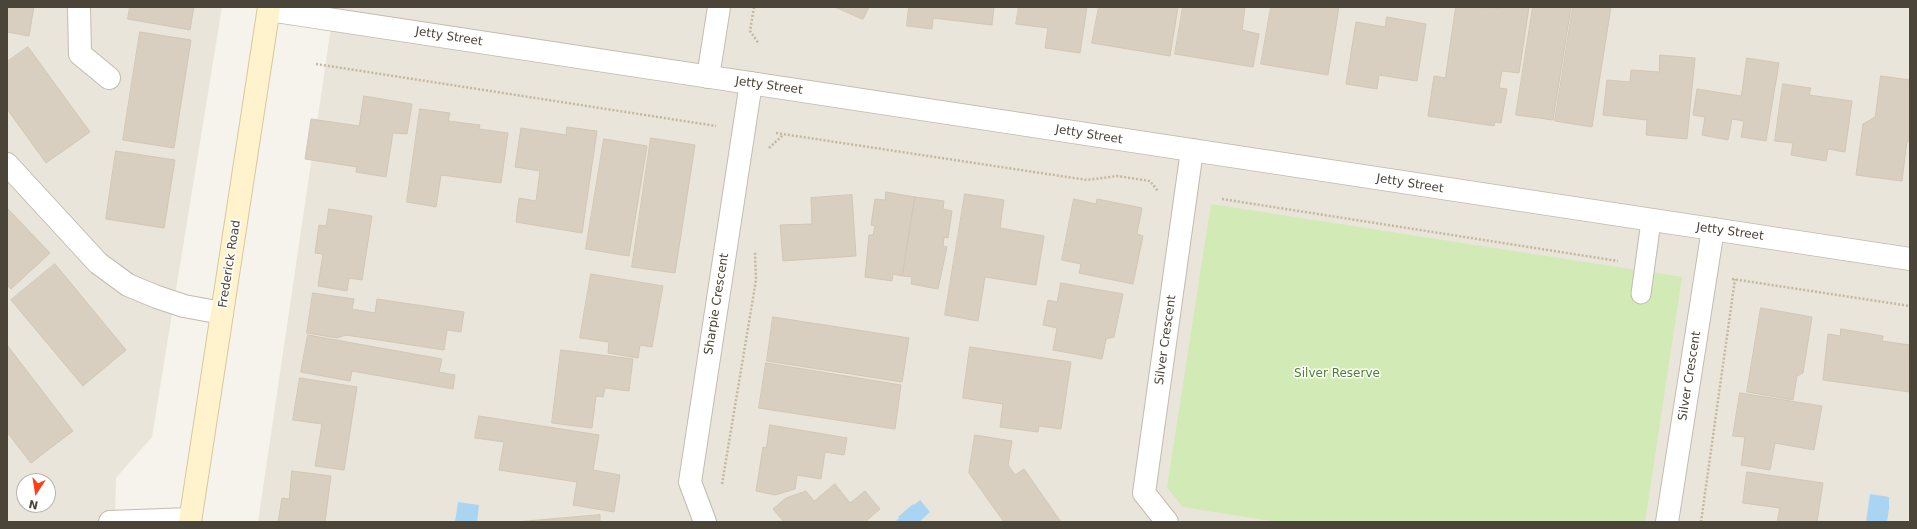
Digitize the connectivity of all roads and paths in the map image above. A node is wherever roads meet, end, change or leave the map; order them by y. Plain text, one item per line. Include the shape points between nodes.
1 (79, 7) edge
2 (719, 7) edge
3 (754, 7) edge
4 (269, 8) edge
5 (759, 44) dead end
6 (316, 64) dead end
7 (708, 77) junction
8 (109, 78) dead end
9 (751, 83) junction
10 (721, 127) dead end
11 (776, 133) dead end
12 (784, 135) junction
13 (1192, 150) junction
14 (766, 151) dead end
15 (7, 164) edge
16 (1165, 192) dead end
17 (1222, 199) dead end
18 (1651, 221) junction
19 (1713, 229) junction
20 (755, 249) dead end
21 (1910, 259) edge
22 (1645, 265) junction
23 (1706, 275) junction
24 (1736, 279) junction
25 (1641, 294) dead end
26 (1910, 306) edge
27 (222, 313) junction
28 (720, 492) dead end
29 (190, 521) edge
30 (110, 522) edge
31 (705, 522) edge
32 (1166, 522) edge
33 (1667, 522) edge
34 (1701, 522) edge

1 - 8 street via 80,54
2 - 7 street
3 - 5 path via 750,30
4 - 7 street, Jetty Street
4 - 27 main road, Frederick Road
6 - 10 path
7 - 9 street, Jetty Street
9 - 13 street, Jetty Street
9 - 31 street, Sharpie Crescent via 690,482
11 - 12 path
12 - 14 path
12 - 16 path via 1087,180 1117,176 1150,181 1157,190
13 - 18 street, Jetty Street
13 - 32 street, Silver Crescent via 1144,493
15 - 27 street via 98,263 128,285 184,306
17 - 22 path
18 - 19 street, Jetty Street
18 - 22 lane
19 - 21 street, Jetty Street
19 - 23 street, Silver Crescent
20 - 28 path via 756,280
22 - 25 lane
23 - 24 path
23 - 33 street, Silver Crescent
24 - 26 path
24 - 34 path
27 - 29 main road, Frederick Road
29 - 30 street

